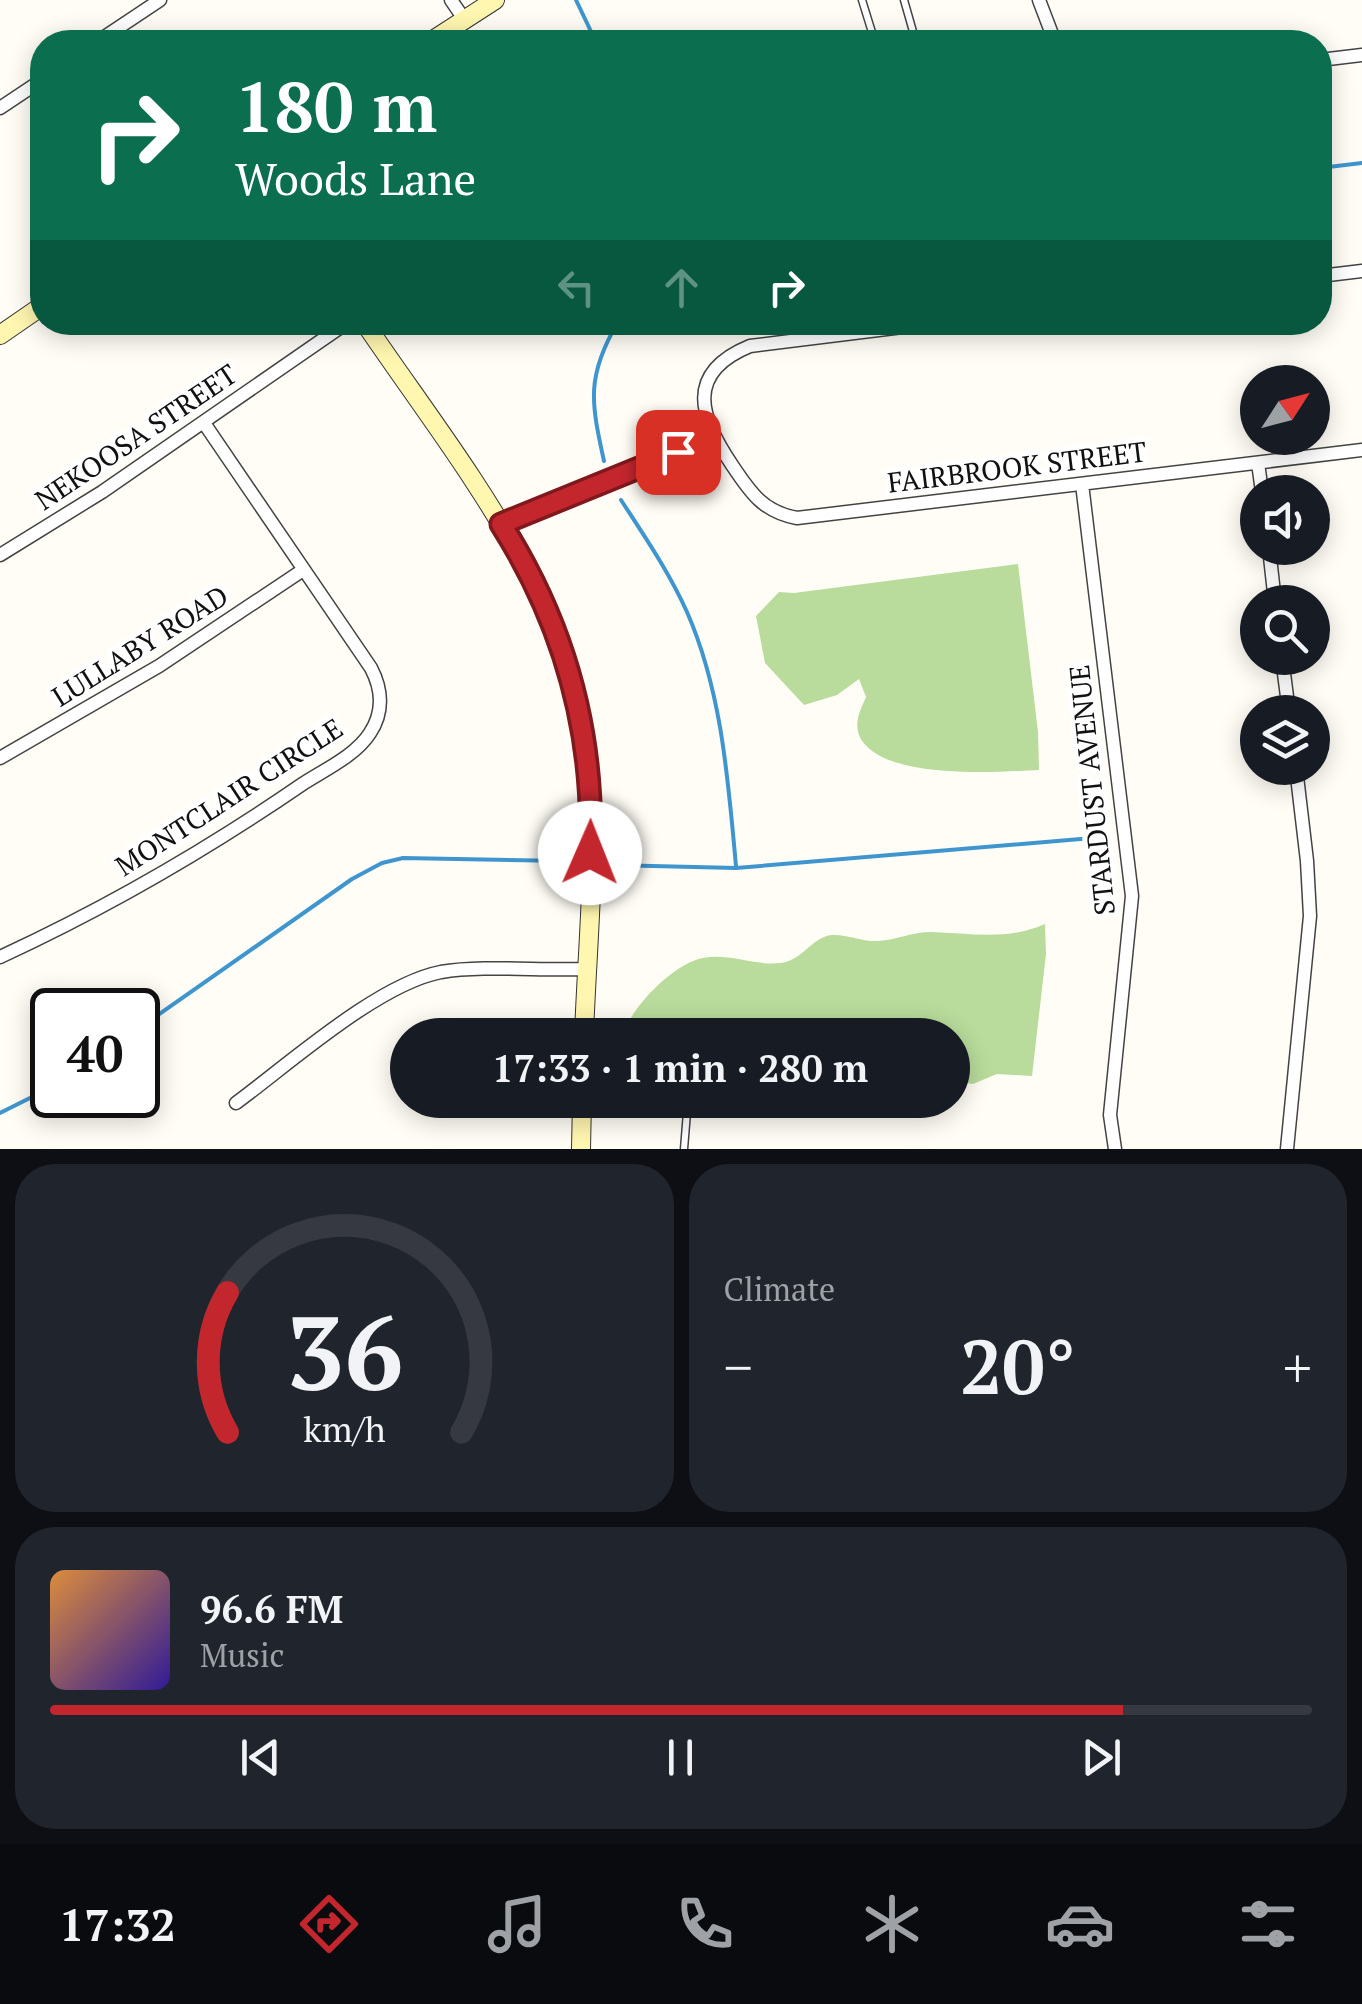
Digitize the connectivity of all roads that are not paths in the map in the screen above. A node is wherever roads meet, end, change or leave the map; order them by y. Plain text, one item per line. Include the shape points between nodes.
1 (160, 0) edge
2 (451, 0) edge
3 (495, 0) edge
4 (862, 0) edge
5 (904, 0) edge
6 (1039, 0) edge
7 (464, 20) junction
8 (115, 30) edge
9 (449, 30) edge
10 (871, 30) edge
11 (913, 30) edge
12 (1050, 30) edge
13 (1362, 55) edge
14 (1332, 59) edge
15 (30, 88) edge
16 (0, 108) edge
17 (1362, 271) edge
18 (1332, 275) edge
19 (30, 314) edge
20 (0, 335) edge
21 (329, 335) edge
22 (373, 335) edge
23 (838, 335) edge
24 (204, 423) junction
25 (713, 438) junction
26 (1362, 450) edge
27 (1258, 463) junction
28 (1260, 475) edge
29 (1082, 484) junction
30 (501, 524) junction
31 (0, 555) edge
32 (304, 570) junction
33 (0, 758) edge
34 (1298, 785) edge
35 (0, 957) edge
36 (586, 969) junction
37 (585, 1018) edge
38 (236, 1104) dead end
39 (582, 1118) edge
40 (687, 1118) edge
41 (581, 1149) edge
42 (684, 1149) edge
43 (1116, 1149) edge
44 (1287, 1149) edge

1 - 8 street
2 - 7 street
3 - 7 street
4 - 10 lane
5 - 11 lane
6 - 12 street
7 - 9 street
13 - 14 street
15 - 16 street
17 - 18 street
19 - 20 street
21 - 24 street, NEKOOSA STREET
22 - 30 street
23 - 25 street via 734,352 714,369 705,390
24 - 31 street, NEKOOSA STREET
24 - 32 street, MONTCLAIR CIRCLE
25 - 29 street, FAIRBROOK STREET via 759,501 796,518
25 - 30 street
26 - 27 street, FAIRBROOK STREET
27 - 28 street
27 - 29 street, FAIRBROOK STREET
29 - 43 street, STARDUST AVENUE via 1132,896 1110,1116
30 - 36 street via 552,617 582,724 592,814
32 - 33 street, LULLABY ROAD via 159,666
32 - 35 street, MONTCLAIR CIRCLE via 376,679 380,710 366,738 213,842
34 - 44 street via 1310,916
36 - 37 street
36 - 38 street via 455,970 413,980 380,997
39 - 41 street
40 - 42 lane

